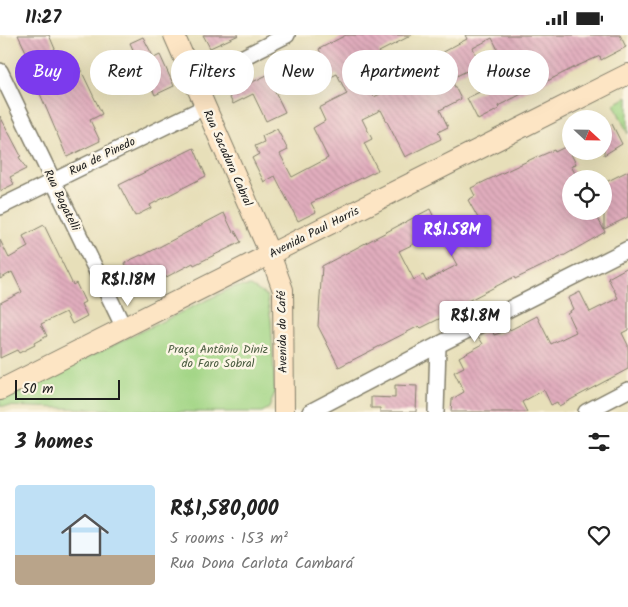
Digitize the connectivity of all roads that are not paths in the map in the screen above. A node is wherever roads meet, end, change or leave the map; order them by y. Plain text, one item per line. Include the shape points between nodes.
1 (174, 35) edge
2 (287, 35) edge
3 (180, 50) edge
4 (254, 52) edge
5 (0, 71) edge
6 (628, 74) edge
7 (200, 95) edge
8 (205, 107) junction
9 (53, 180) junction
10 (0, 207) edge
11 (628, 249) edge
12 (270, 254) junction
13 (124, 329) junction
14 (438, 345) junction
15 (0, 390) edge
16 (628, 390) edge
17 (284, 412) edge
18 (310, 412) edge
19 (436, 412) edge
20 (586, 412) edge

1 - 3 street, Rua Sacadura Cabral
2 - 4 street
5 - 9 street, Rua Bagatelli
6 - 12 street, Avenida Paul Harris
7 - 8 street, Rua Sacadura Cabral
8 - 9 street, Rua de Pinedo
8 - 12 street, Rua Sacadura Cabral
9 - 10 street, Rua de Pinedo
9 - 13 street, Rua Bagatelli
11 - 14 street
12 - 13 street, Avenida Paul Harris
12 - 17 street, Avenida do Café via 283,290
13 - 15 street, Avenida Paul Harris
14 - 18 street
14 - 19 street
16 - 20 street

